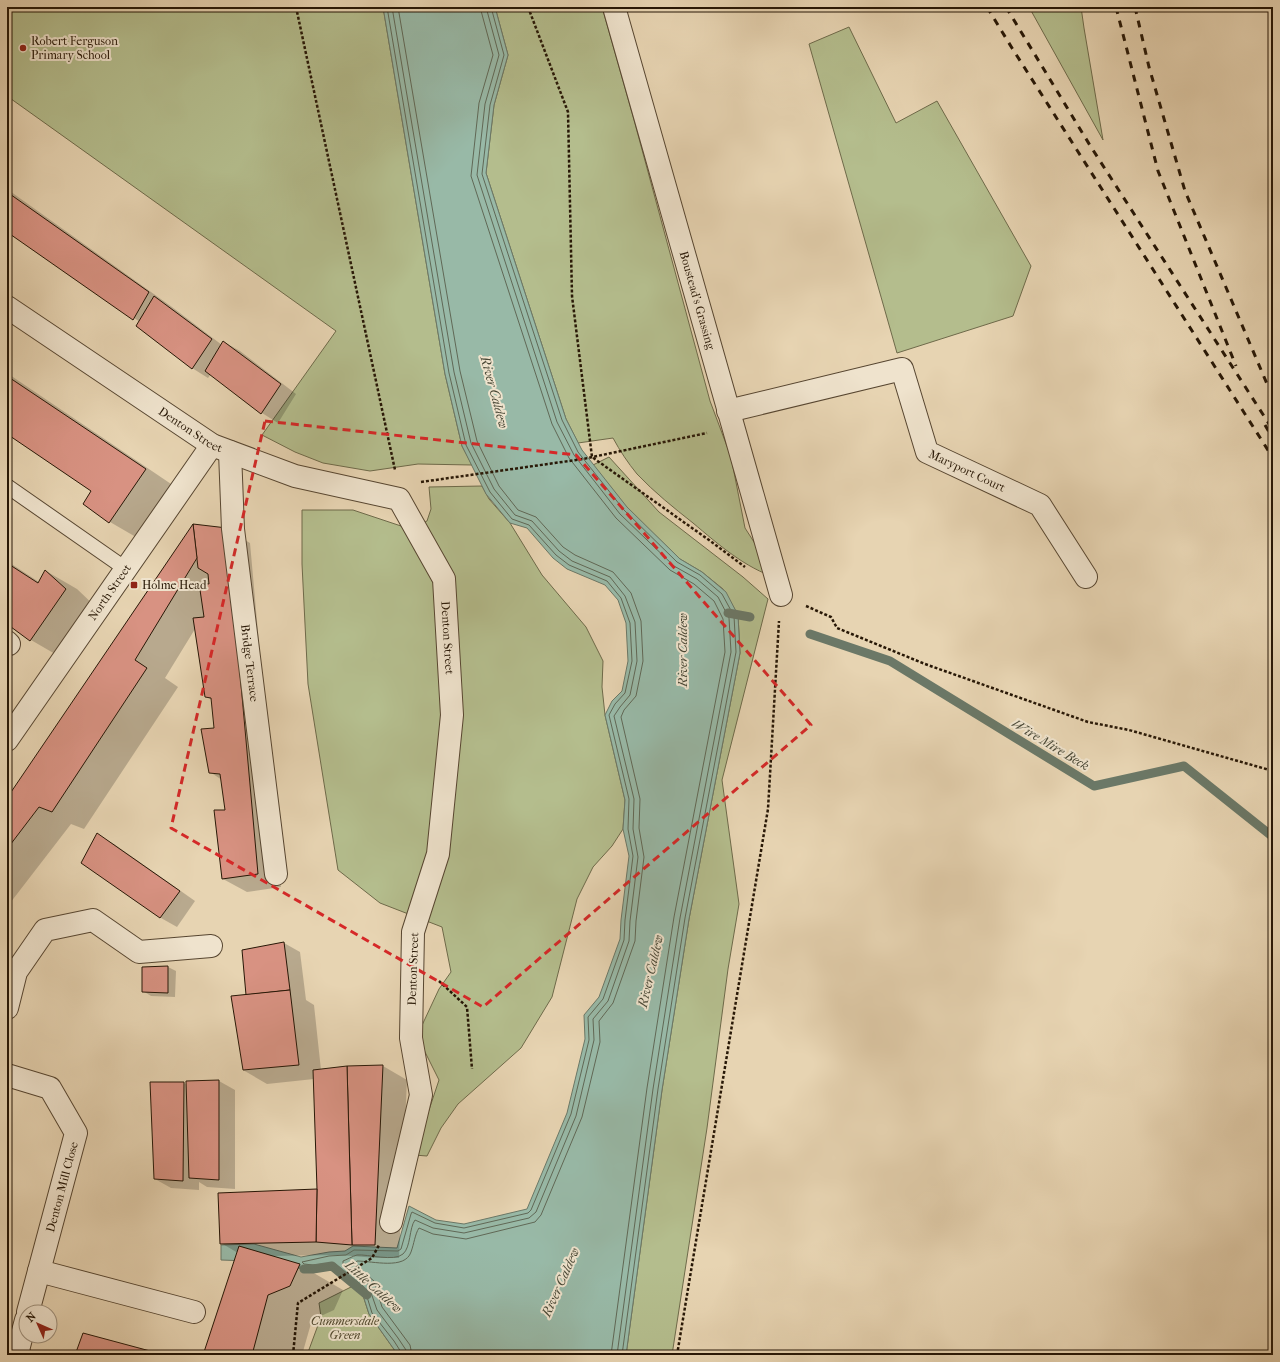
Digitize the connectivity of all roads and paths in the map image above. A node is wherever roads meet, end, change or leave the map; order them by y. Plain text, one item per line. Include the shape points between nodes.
1 (296, 7) edge
2 (528, 7) edge
3 (614, 7) edge
4 (7, 307) edge
5 (731, 419) junction
6 (221, 448) junction
7 (592, 457) junction
8 (419, 482) dead end
9 (7, 486) edge
10 (399, 498) junction
11 (745, 567) dead end
12 (126, 569) junction
13 (1086, 577) dead end
14 (781, 594) junction
15 (7, 740) edge
16 (1273, 771) edge
17 (276, 874) dead end
18 (211, 946) dead end
19 (412, 957) junction
20 (7, 1008) edge
21 (472, 1069) dead end
22 (7, 1075) edge
23 (391, 1222) dead end
24 (362, 1264) dead end
25 (39, 1271) junction
26 (30, 1304) edge
27 (194, 1312) dead end
28 (20, 1344) edge
29 (20, 1355) edge
30 (293, 1355) edge
31 (677, 1355) edge

1 - 10 path via 399,487
2 - 7 path via 568,112 572,296
3 - 5 street, Boustead's Grassing
4 - 6 street, Denton Street
5 - 7 path
5 - 13 street, Maryport Court via 902,369 927,452 1040,506
5 - 14 street, Boustead's Grassing
6 - 10 street, Denton Street via 295,476
6 - 12 street, North Street
6 - 17 street, Bridge Terrace via 234,529
7 - 8 path
7 - 11 path
9 - 12 lane
10 - 19 street, Denton Street via 444,579 452,714 438,854 413,932
12 - 15 street, North Street
14 - 16 path via 831,617 837,628 932,666 1088,722 1129,730
14 - 31 path via 768,809
18 - 20 street via 139,952 93,920 44,930 16,972
19 - 21 path via 467,1007
19 - 23 street, Denton Street via 411,1038 421,1095
22 - 25 street, Denton Mill Close via 50,1088 76,1133
24 - 30 path via 298,1302
25 - 26 street, Denton Mill Close
25 - 27 street
28 - 29 street

